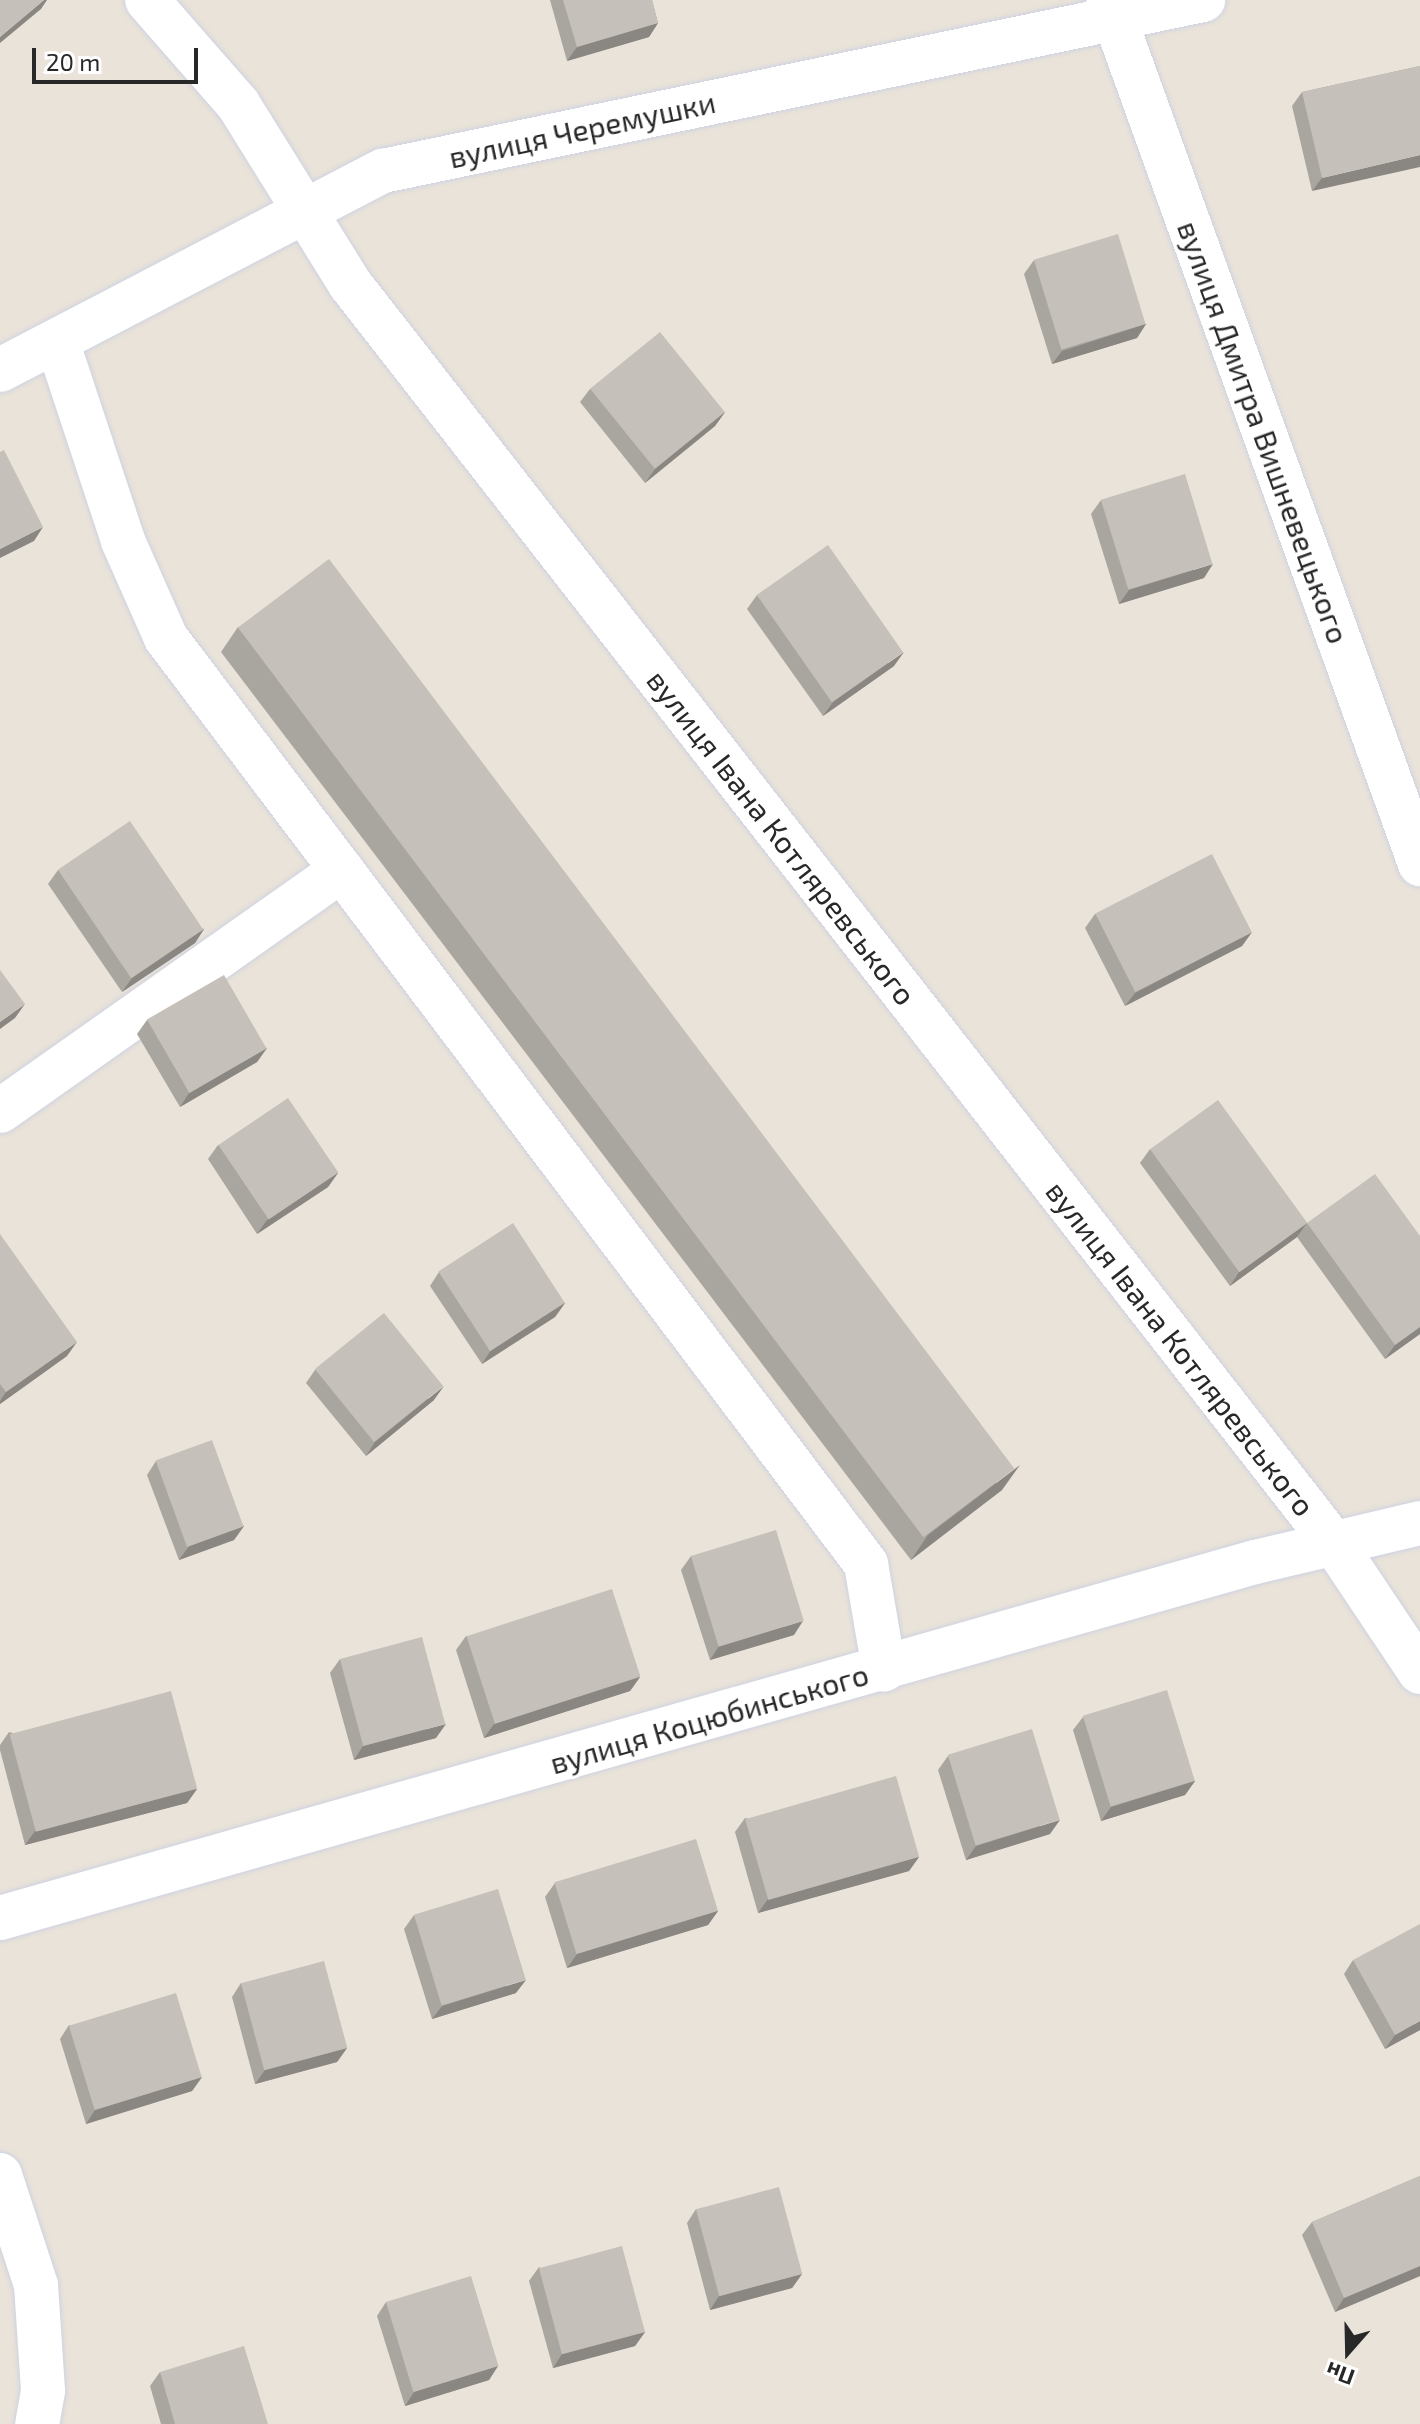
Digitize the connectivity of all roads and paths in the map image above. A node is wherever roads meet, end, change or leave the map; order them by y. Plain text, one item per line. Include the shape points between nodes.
1 (147, 0) edge
2 (1203, 0) edge
3 (1110, 9) edge
4 (306, 211) junction
5 (57, 341) junction
6 (0, 370) edge
7 (1420, 864) edge
8 (342, 870) junction
9 (0, 1111) edge
10 (1420, 1523) edge
11 (1335, 1545) junction
12 (884, 1669) junction
13 (1420, 1672) edge
14 (0, 1918) edge
15 (0, 2175) edge
16 (37, 2424) edge

1 - 4 street, вулиця Івана Котляревського via 238,104
2 - 3 street, вулиця Черемушки
3 - 4 street, вулиця Черемушки via 383,171
3 - 7 street, вулиця Дмитра Вишневецького
4 - 5 street, вулиця Черемушки
4 - 11 street, вулиця Івана Котляревського via 350,284
5 - 6 street, вулиця Черемушки
5 - 8 street via 123,541 166,638
8 - 9 street
8 - 12 street via 866,1564
10 - 11 street, вулиця Коцюбинського
11 - 12 street, вулиця Коцюбинського via 1255,1562
11 - 13 street, вулиця Івана Котляревського
12 - 14 street, вулиця Коцюбинського
15 - 16 street via 36,2285 43,2391

